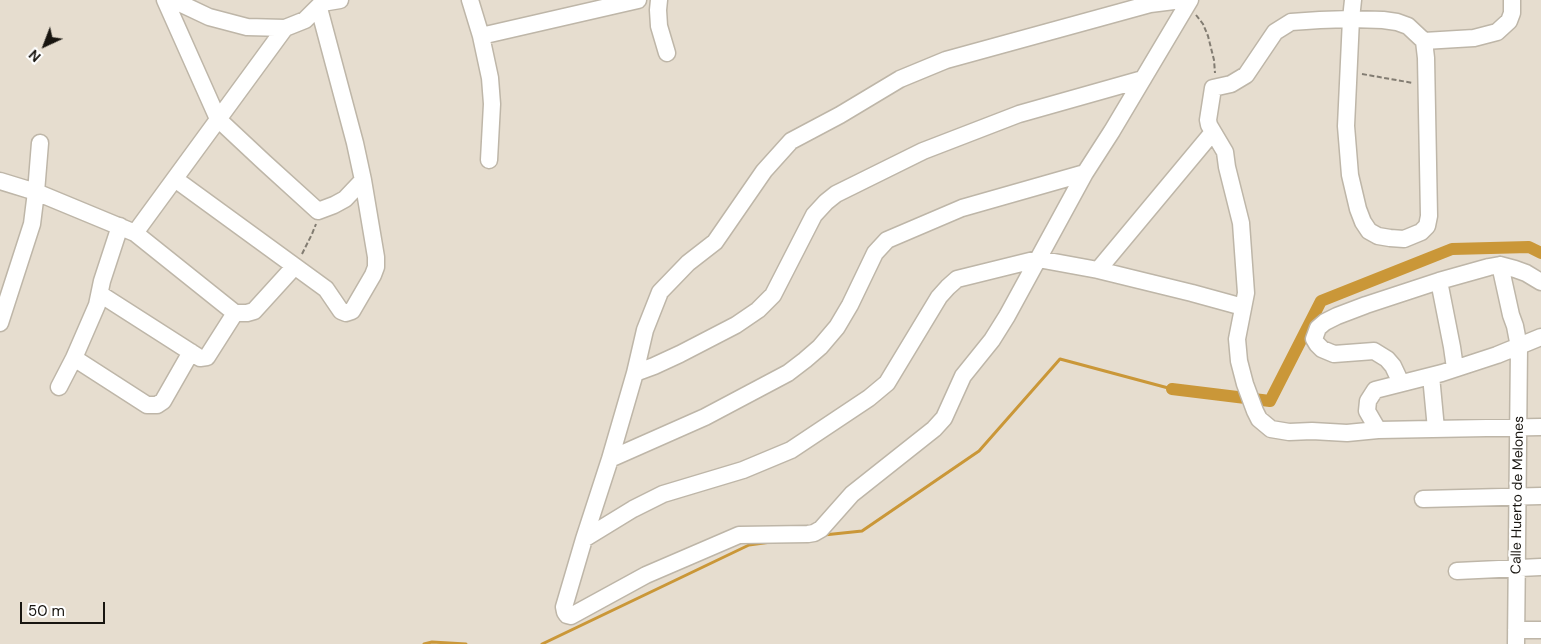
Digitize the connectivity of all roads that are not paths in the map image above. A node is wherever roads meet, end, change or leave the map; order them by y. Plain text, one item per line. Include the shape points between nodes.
1 (165, 0) edge
2 (172, 0) edge
3 (340, 0) edge
4 (470, 0) edge
5 (638, 0) edge
6 (659, 0) edge
7 (1353, 0) edge
8 (1512, 0) edge
9 (1186, 2) edge
10 (322, 4) edge
11 (1351, 19) junction
12 (285, 28) junction
13 (481, 36) junction
14 (1424, 41) junction
15 (667, 53) dead end
16 (1143, 79) junction
17 (218, 119) junction
18 (1213, 132) junction
19 (40, 143) dead end
20 (489, 160) dead end
21 (1085, 173) junction
22 (175, 179) junction
23 (0, 180) edge
24 (363, 180) junction
25 (36, 192) junction
26 (128, 230) junction
27 (1038, 259) junction
28 (1500, 265) junction
29 (294, 267) junction
30 (1098, 270) junction
31 (1439, 281) junction
32 (1541, 282) edge
33 (100, 294) junction
34 (1243, 308) junction
35 (236, 313) junction
36 (0, 323) edge
37 (1541, 337) edge
38 (1519, 347) junction
39 (191, 352) junction
40 (74, 358) junction
41 (1454, 368) junction
42 (634, 373) junction
43 (1430, 376) junction
44 (1401, 383) junction
45 (59, 387) dead end
46 (1541, 427) edge
47 (1518, 428) junction
48 (1436, 429) junction
49 (1378, 430) junction
50 (610, 459) junction
51 (1518, 496) junction
52 (1541, 496) edge
53 (1422, 500) dead end
54 (584, 538) junction
55 (1541, 567) edge
56 (1517, 568) junction
57 (1457, 571) dead end
58 (1541, 630) edge
59 (1516, 637) edge

1 - 17 street
2 - 12 street via 209,17 247,27
3 - 10 street
4 - 13 street
5 - 13 street
6 - 15 street via 660,26
7 - 11 street
8 - 14 street via 1509,21 1497,32 1474,38
9 - 16 street
9 - 42 street via 1150,4 946,60 900,79 791,141 764,171 715,242 688,263 660,292 645,330
10 - 12 street via 305,20
10 - 24 street
11 - 14 street via 1397,22 1408,26
11 - 14 street via 1346,126 1350,175 1363,222 1378,236 1404,239 1427,226
11 - 18 street via 1291,22 1275,32 1246,75 1231,84 1213,88 1208,120
12 - 17 street
13 - 20 street via 492,104
16 - 21 street
16 - 42 street via 1019,114 923,151 836,194 814,216 773,295 758,310 680,354
17 - 22 street
17 - 24 street via 318,211 345,199
18 - 30 street
18 - 34 street via 1225,152 1241,223 1246,293
19 - 25 street
21 - 27 street
21 - 50 street via 962,208 887,240 875,253 837,327 805,360 788,373 705,417
22 - 26 street
22 - 29 street
23 - 25 street
24 - 29 street via 376,267 352,311 342,311 326,289
25 - 26 street
25 - 36 street via 32,224
26 - 33 street via 102,281
26 - 35 street
27 - 30 street
27 - 54 street via 957,279 939,297 887,383 791,450 742,470 663,494
27 - 54 street via 992,340 963,376 940,424 852,494 820,529 808,534 739,535 646,575 571,616 564,607
28 - 31 street
28 - 32 street via 1526,272
28 - 38 street, Calle Huerto de Melones
29 - 35 street via 254,311
30 - 34 street
31 - 41 street
31 - 44 street via 1337,316 1325,322 1315,334 1317,344 1327,352 1374,351 1380,354 1393,366
33 - 39 street
33 - 40 street
34 - 49 street via 1237,339 1238,361 1252,404 1264,424 1271,430 1289,432
35 - 39 street via 207,357 200,358
37 - 38 street
38 - 41 street
38 - 47 street, Calle Huerto de Melones
39 - 40 street via 163,401 157,405 147,405
40 - 45 street
41 - 43 street
42 - 50 street
43 - 44 street
43 - 48 street
44 - 49 street via 1375,390 1368,401 1367,411
46 - 47 street
47 - 48 street
47 - 51 street, Calle Huerto de Melones
48 - 49 street
50 - 54 street
51 - 52 street
51 - 53 street
51 - 56 street, Calle Huerto de Melones
55 - 56 street
56 - 57 street
56 - 59 street, Calle Huerto de Melones
58 - 59 street

